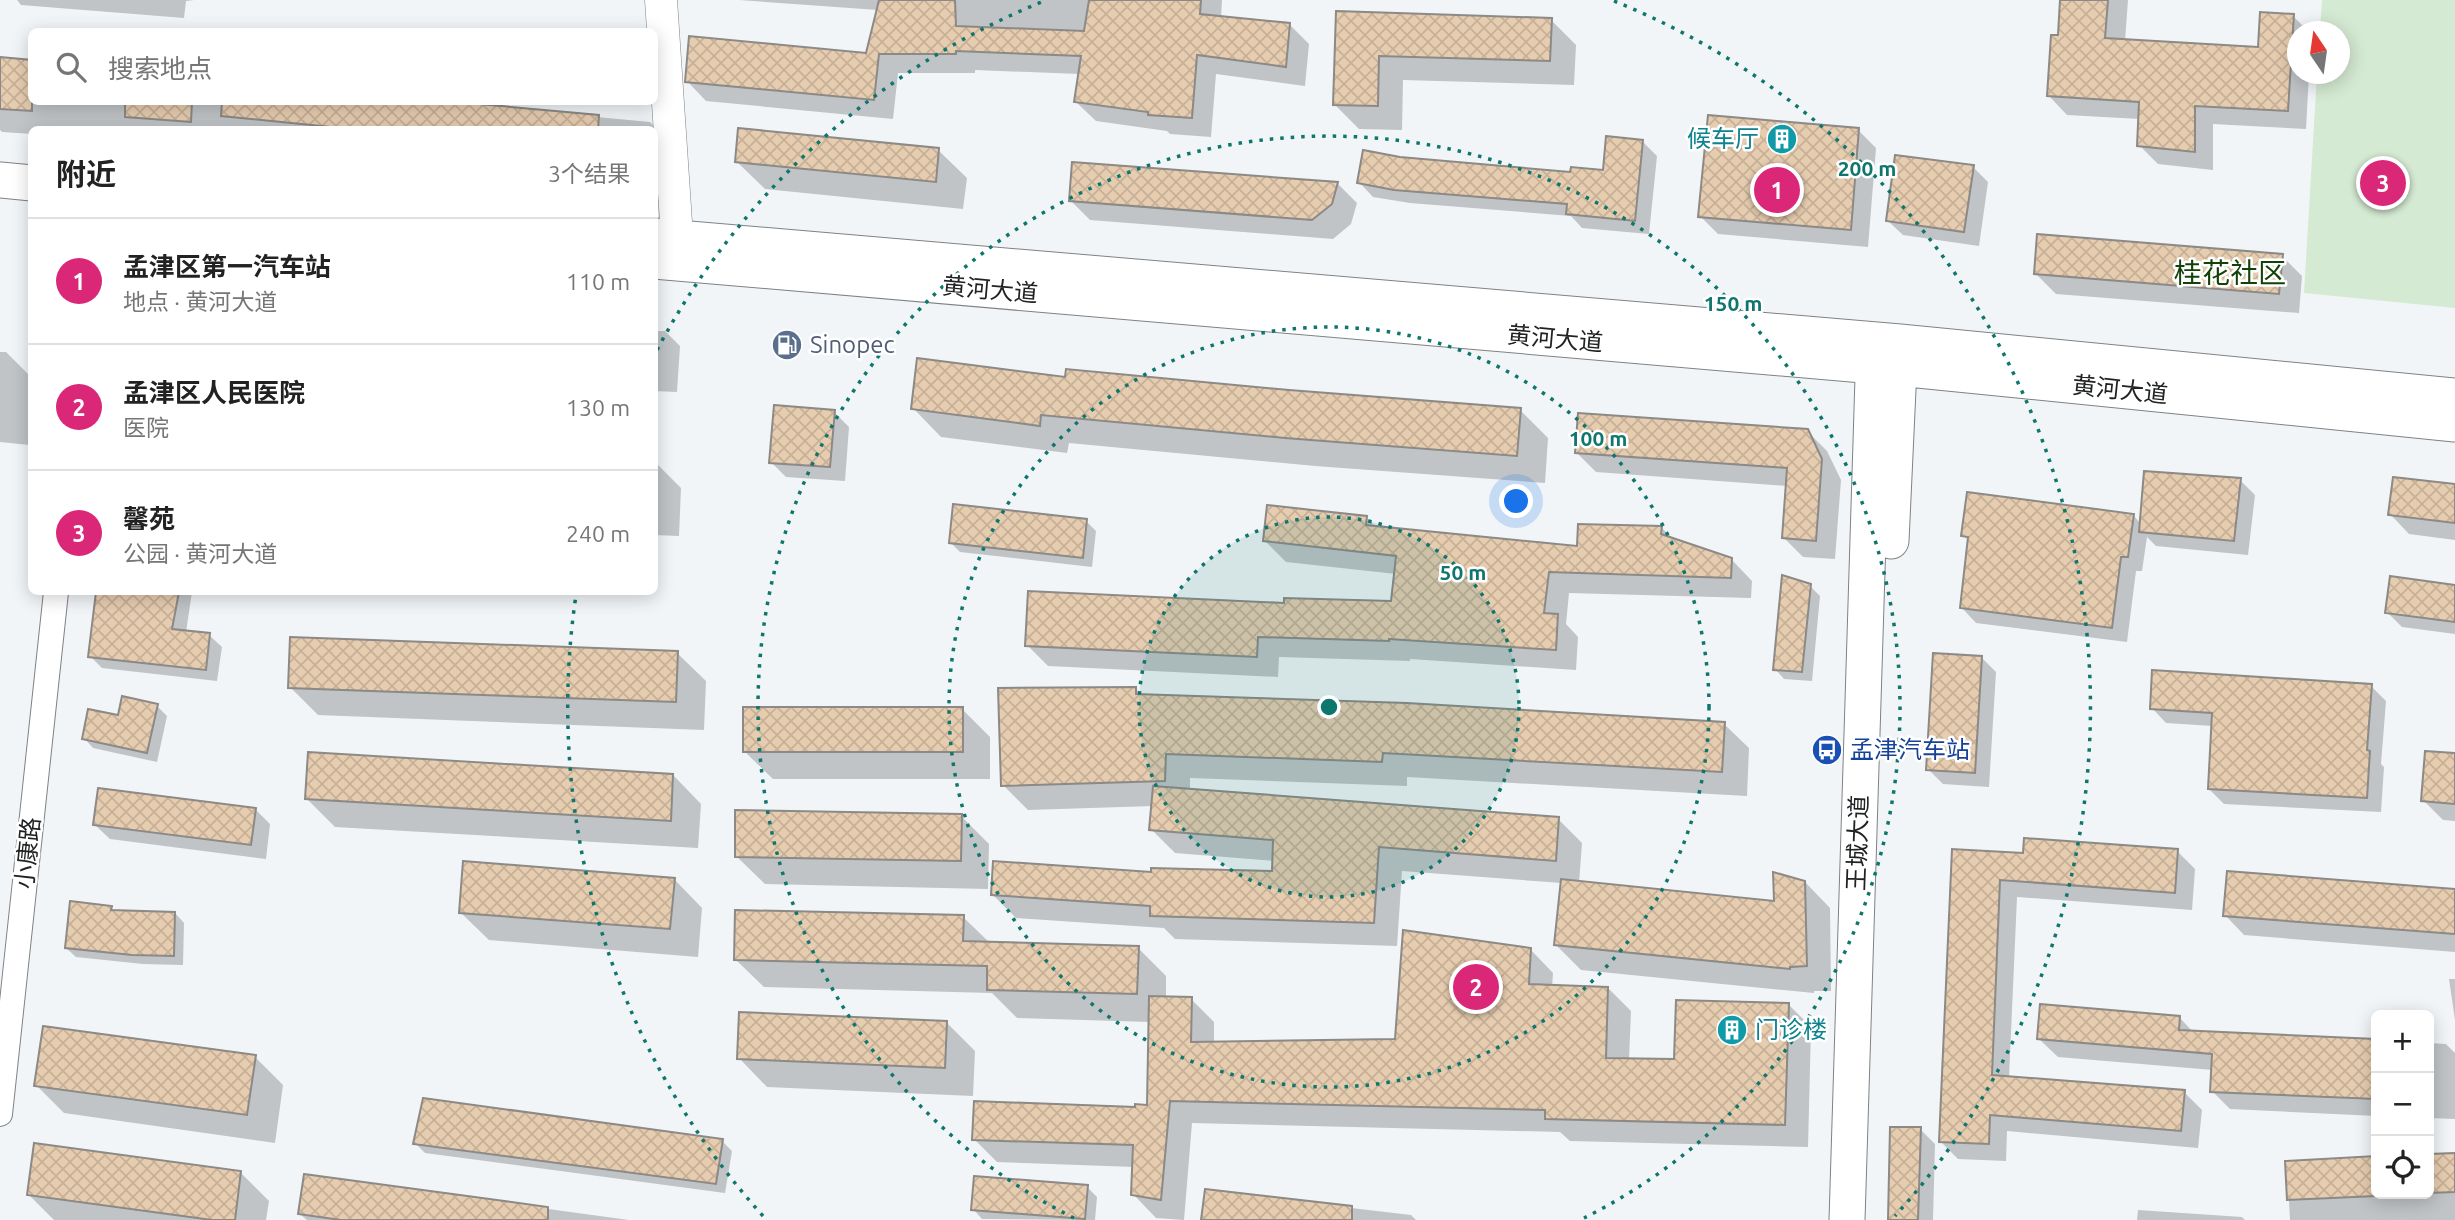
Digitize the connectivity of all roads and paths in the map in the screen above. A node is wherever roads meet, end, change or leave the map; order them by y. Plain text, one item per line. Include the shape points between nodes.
1 (661, 0) edge
2 (0, 180) edge
3 (28, 183) edge
4 (0, 205) edge
5 (28, 207) edge
6 (662, 245) edge
7 (1886, 354) junction
8 (2455, 396) edge
9 (2455, 424) edge
10 (56, 595) edge
11 (0, 1114) edge
12 (1847, 1220) edge
13 (1866, 1220) edge

1 - 6 street
2 - 3 main road
4 - 5 main road
6 - 7 main road, 黄河大道
7 - 8 main road, 黄河大道
7 - 9 main road, 黄河大道
7 - 12 main road, 王城大道
7 - 13 main road, 王城大道
10 - 11 street, 小康路

